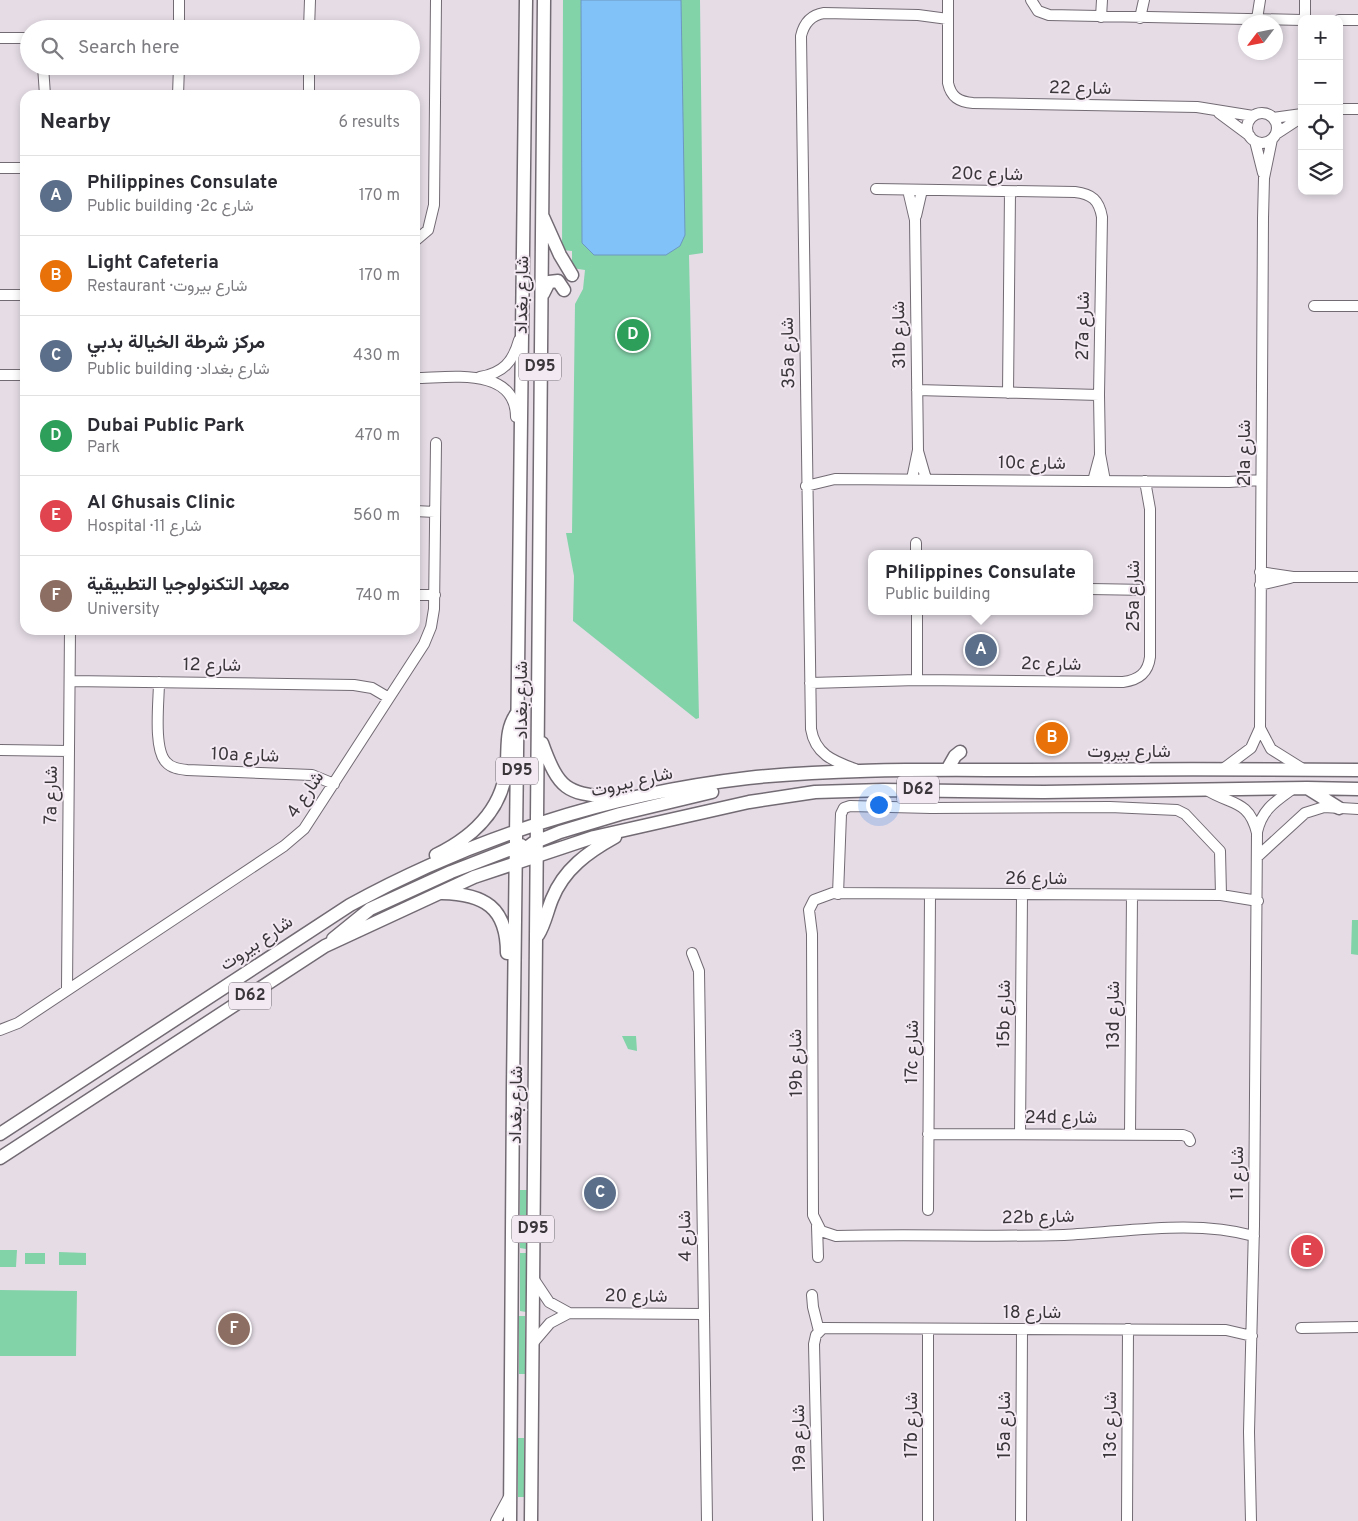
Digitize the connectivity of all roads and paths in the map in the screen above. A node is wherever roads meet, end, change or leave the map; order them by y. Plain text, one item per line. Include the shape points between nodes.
1 (179, 0) edge
2 (310, 0) edge
3 (436, 0) edge
4 (526, 0) edge
5 (544, 0) edge
6 (1102, 0) edge
7 (1146, 0) edge
8 (1260, 0) edge
9 (1264, 0) edge
10 (1305, 0) edge
11 (1033, 4) edge
12 (948, 9) edge
13 (1262, 15) edge
14 (1262, 15) edge
15 (1303, 15) edge
16 (1101, 17) junction
17 (1145, 18) junction
18 (1238, 19) edge
19 (1283, 19) edge
20 (1298, 19) edge
21 (179, 20) edge
22 (310, 20) edge
23 (1343, 20) edge
24 (1358, 20) edge
25 (0, 38) edge
26 (20, 38) edge
27 (43, 75) edge
28 (46, 75) edge
29 (179, 75) edge
30 (309, 75) edge
31 (45, 90) edge
32 (178, 90) edge
33 (308, 90) edge
34 (1343, 109) edge
35 (1358, 109) edge
36 (1214, 110) junction
37 (1298, 115) edge
38 (1253, 116) junction
39 (1273, 118) junction
40 (1298, 118) edge
41 (1274, 137) junction
42 (1252, 139) junction
43 (0, 168) edge
44 (20, 168) edge
45 (1264, 178) junction
46 (876, 189) dead end
47 (908, 190) junction
48 (922, 190) junction
49 (1010, 192) junction
50 (1096, 199) joint
51 (434, 205) junction
52 (541, 212) junction
53 (915, 220) junction
54 (420, 237) edge
55 (420, 246) edge
56 (572, 275) dead end
57 (564, 290) dead end
58 (0, 295) edge
59 (20, 295) edge
60 (541, 299) junction
61 (1314, 306) dead end
62 (1358, 306) edge
63 (522, 326) junction
64 (0, 375) edge
65 (20, 375) edge
66 (420, 378) edge
67 (474, 378) junction
68 (917, 390) junction
69 (1008, 392) junction
70 (1099, 395) junction
71 (436, 442) dead end
72 (918, 450) junction
73 (1100, 454) junction
74 (806, 473) junction
75 (521, 475) junction
76 (835, 479) junction
77 (912, 479) junction
78 (926, 479) junction
79 (1093, 481) junction
80 (1105, 481) junction
81 (1145, 482) junction
82 (1157, 482) junction
83 (1261, 484) junction
84 (806, 486) junction
85 (420, 507) edge
86 (435, 509) junction
87 (1150, 509) junction
88 (420, 510) edge
89 (1260, 572) junction
90 (1294, 577) junction
91 (1358, 577) edge
92 (1260, 585) junction
93 (1093, 590) edge
94 (1150, 590) junction
95 (420, 596) edge
96 (435, 598) junction
97 (420, 599) edge
98 (916, 615) edge
99 (70, 635) edge
100 (810, 678) junction
101 (1139, 678) joint
102 (917, 680) junction
103 (70, 681) junction
104 (159, 682) junction
105 (392, 694) junction
106 (518, 711) junction
107 (1260, 728) junction
108 (539, 735) junction
109 (0, 750) edge
110 (69, 751) junction
111 (960, 752) dead end
112 (947, 770) junction
113 (1222, 770) junction
114 (1305, 770) junction
115 (1358, 770) edge
116 (861, 771) junction
117 (747, 778) junction
118 (336, 780) junction
119 (1300, 788) junction
120 (1358, 789) edge
121 (1207, 790) junction
122 (628, 800) junction
123 (1339, 808) junction
124 (1358, 809) edge
125 (538, 825) junction
126 (633, 827) junction
127 (516, 832) junction
128 (1257, 833) junction
129 (538, 840) junction
130 (516, 848) junction
131 (538, 854) junction
132 (1258, 858) junction
133 (516, 862) junction
134 (411, 873) junction
135 (438, 893) junction
136 (838, 894) junction
137 (930, 894) junction
138 (1022, 895) junction
139 (1221, 895) junction
140 (1132, 896) junction
141 (1258, 896) junction
142 (811, 921) joint
143 (537, 938) junction
144 (326, 946) junction
145 (692, 953) dead end
146 (67, 961) junction
147 (80, 980) junction
148 (67, 989) junction
149 (0, 1030) edge
150 (513, 1088) junction
151 (34, 1112) junction
152 (0, 1126) edge
153 (0, 1134) edge
154 (928, 1134) junction
155 (1020, 1134) junction
156 (1130, 1135) junction
157 (1190, 1142) dead end
158 (0, 1158) edge
159 (814, 1205) junction
160 (928, 1210) dead end
161 (817, 1226) junction
162 (1254, 1231) junction
163 (847, 1234) junction
164 (818, 1257) dead end
165 (532, 1278) junction
166 (812, 1295) dead end
167 (569, 1313) junction
168 (703, 1314) junction
169 (1252, 1324) junction
170 (839, 1327) junction
171 (1301, 1328) dead end
172 (1358, 1328) edge
173 (928, 1329) junction
174 (1022, 1329) junction
175 (1128, 1329) junction
176 (1226, 1330) junction
177 (819, 1331) junction
178 (1252, 1336) junction
179 (532, 1344) junction
180 (814, 1354) junction
181 (510, 1494) junction
182 (1250, 1518) edge
183 (496, 1521) edge
184 (510, 1521) edge
185 (531, 1521) edge
186 (707, 1521) edge
187 (818, 1521) edge
188 (928, 1521) edge
189 (1021, 1521) edge
190 (1127, 1521) edge

1 - 21 street
2 - 22 street
3 - 51 street
4 - 63 main road, شارع بغداد / D95
5 - 52 main road, شارع بغداد / D95
6 - 16 street
7 - 17 street
8 - 13 street
9 - 14 street
10 - 15 street
11 - 16 street via 1049,15
12 - 36 street, شارع 22 via 948,83 950,91 959,100 1177,106
12 - 74 street, 35a شارع via 918,15 824,13 812,17 801,36
16 - 17 street
17 - 18 street
19 - 20 street
23 - 24 street
25 - 26 street
27 - 31 street
28 - 31 street
29 - 32 street
30 - 33 street
34 - 35 street
36 - 38 street, شارع 22
36 - 42 street, شارع 22
37 - 39 street
38 - 39 street via 1262,113
38 - 42 street via 1248,125
39 - 41 street via 1278,128
40 - 41 street
41 - 42 street via 1262,143
41 - 45 street, 21a شارع
42 - 45 street, 21a شارع
43 - 44 street
45 - 83 street, 21a شارع
46 - 47 street, 20c شارع
47 - 48 street, 20c شارع
47 - 53 street, 31b شارع
48 - 49 street, 20c شارع
48 - 53 street, 31b شارع
49 - 50 street, 20c شارع via 1075,192
49 - 69 street
50 - 70 street, 27a شارع via 1102,217
51 - 54 street via 428,230
51 - 55 street via 435,231 429,241
52 - 56 main road
52 - 60 main road, شارع بغداد / D95
53 - 68 street, 31b شارع
57 - 60 main road via 558,281 552,280
58 - 59 street
60 - 108 main road, شارع بغداد / D95
61 - 62 street
63 - 67 street via 516,350 507,365 493,375
63 - 75 main road, شارع بغداد / D95
64 - 65 street
66 - 67 street
67 - 75 street via 500,385 512,398 516,411 517,464
68 - 69 street
68 - 72 street, 31b شارع
69 - 70 street
70 - 73 street, 27a شارع
71 - 86 street, شارع 4
72 - 77 street, 31b شارع
72 - 78 street, 31b شارع
73 - 79 street, 27a شارع
73 - 80 street, 27a شارع
74 - 76 street, 10c شارع
74 - 84 street, 35a شارع
75 - 106 main road, شارع بغداد / D95
76 - 77 street, 10c شارع
76 - 84 street, 10c شارع
77 - 78 street, 10c شارع
78 - 79 street, 10c شارع
79 - 80 street, 10c شارع
80 - 81 street, 10c شارع
81 - 82 street, 10c شارع
81 - 87 street, 25a شارع
82 - 83 street, 10c شارع
82 - 87 street, 25a شارع
83 - 89 street, 21a شارع
84 - 100 street, 35a شارع
85 - 86 street
86 - 88 street
86 - 96 street, شارع 4
87 - 94 street, 25a شارع
89 - 90 street
89 - 92 street, 21a شارع
90 - 91 street
90 - 92 street
92 - 107 street, 21a شارع
93 - 94 street
94 - 101 street, 25a شارع via 1150,657
95 - 96 street
96 - 97 street
96 - 105 street, شارع 4 via 434,618 428,636
98 - 102 street
99 - 103 street, 7a شارع
100 - 102 street, 2c شارع
100 - 116 street, 35a شارع via 811,729 815,744 831,760
101 - 102 street, 2c شارع via 1123,682
103 - 104 street, شارع 12
103 - 110 street, 7a شارع
104 - 105 street, شارع 12 via 354,685
104 - 118 street, 10a شارع via 156,756 164,769 173,772 302,774
105 - 118 street, شارع 4
106 - 127 main road, شارع بغداد / D95
106 - 134 main road via 508,730 502,790 490,813 462,841 427,860
107 - 113 street, 21a شارع via 1246,754
107 - 114 street, 21a شارع via 1271,749
108 - 122 main road via 551,769 566,788 586,796
108 - 125 main road, شارع بغداد / D95
109 - 110 street
110 - 146 street, 7a شارع
111 - 112 main road
112 - 113 main road, شارع بيروت / D62
112 - 116 main road, شارع بيروت / D62
113 - 114 main road, شارع بيروت / D62
114 - 115 main road, شارع بيروت / D62
116 - 117 main road, شارع بيروت / D62
117 - 122 main road, شارع بيروت / D62
117 - 129 main road via 718,791 620,814
118 - 147 street, شارع 4 via 304,829 291,842
119 - 120 main road, D62
119 - 121 main road, D62
119 - 123 main road
119 - 128 street, شارع 11 via 1269,806
121 - 126 main road, D62 via 815,792 749,802
121 - 128 street, شارع 11 via 1242,805 1251,816
122 - 125 main road, شارع بيروت / D62
123 - 124 street
123 - 132 street via 1320,808 1301,815
125 - 127 main road, شارع بيروت / D62
125 - 129 main road, شارع بغداد / D95
125 - 130 main road
126 - 131 main road, D62
126 - 143 main road via 589,852 569,870 557,888
127 - 130 main road, شارع بغداد / D95
127 - 134 main road, شارع بيروت / D62
128 - 132 street, شارع 11
129 - 131 main road, شارع بغداد / D95
129 - 133 main road via 525,849
130 - 133 main road, شارع بغداد / D95
130 - 144 main road via 370,909
131 - 133 main road, D62
131 - 143 main road, شارع بغداد / D95
132 - 141 street, شارع 11
133 - 135 main road, D62
133 - 150 main road, شارع بغداد / D95
134 - 151 main road, شارع بيروت / D62 via 321,923
135 - 144 main road, D62
135 - 150 main road via 464,894 484,901 496,912 503,926 507,941 508,1049
136 - 137 street, شارع 26
136 - 139 street via 841,814 850,806 1177,810 1185,814 1218,848 1222,858
136 - 142 street, شارع 26 via 822,896 812,902 809,910
137 - 138 street, شارع 26
137 - 154 street, 17c شارع
138 - 140 street, شارع 26
138 - 155 street, 15b شارع
139 - 140 street, شارع 26
139 - 141 street, شارع 26
140 - 156 street, 13d شارع
141 - 162 street, شارع 11
142 - 159 street, 19b شارع
143 - 165 main road, شارع بغداد / D95
144 - 158 main road, D62
145 - 168 street, شارع 4 via 699,971
146 - 147 street
146 - 148 street, 7a شارع
147 - 148 street, شارع 4
148 - 149 street, شارع 4 via 18,1022
150 - 181 main road, شارع بغداد / D95
151 - 152 street
151 - 153 main road, شارع بيروت / D62
154 - 155 street, 24d شارع
154 - 160 street, 17c شارع
155 - 156 street, 24d شارع
156 - 157 street, 24d شارع via 1186,1135
159 - 161 street
159 - 163 street, 22b شارع via 817,1219 823,1227
161 - 163 street, 22b شارع via 826,1234
161 - 164 street
162 - 163 street, 22b شارع via 1131,1228 1064,1234
162 - 169 street, شارع 11
165 - 167 street via 549,1302
165 - 179 main road, شارع بغداد / D95
166 - 177 street
167 - 168 street, شارع 20
167 - 179 street via 550,1323
168 - 186 street, شارع 4
169 - 176 street, شارع 18
169 - 178 street, شارع 11
170 - 173 street, شارع 18
170 - 177 street, شارع 18 via 828,1326
170 - 180 street via 822,1336
171 - 172 street
173 - 174 street, شارع 18
173 - 188 street, 17b شارع
174 - 175 street, شارع 18
174 - 189 street, 15a شارع
175 - 176 street, شارع 18
175 - 190 street, 13c شارع
176 - 178 street, شارع 18
177 - 180 street via 814,1340
178 - 182 street, شارع 11
179 - 185 main road, شارع بغداد / D95
180 - 187 street, 19a شارع
181 - 183 street
181 - 184 main road, شارع بغداد / D95

